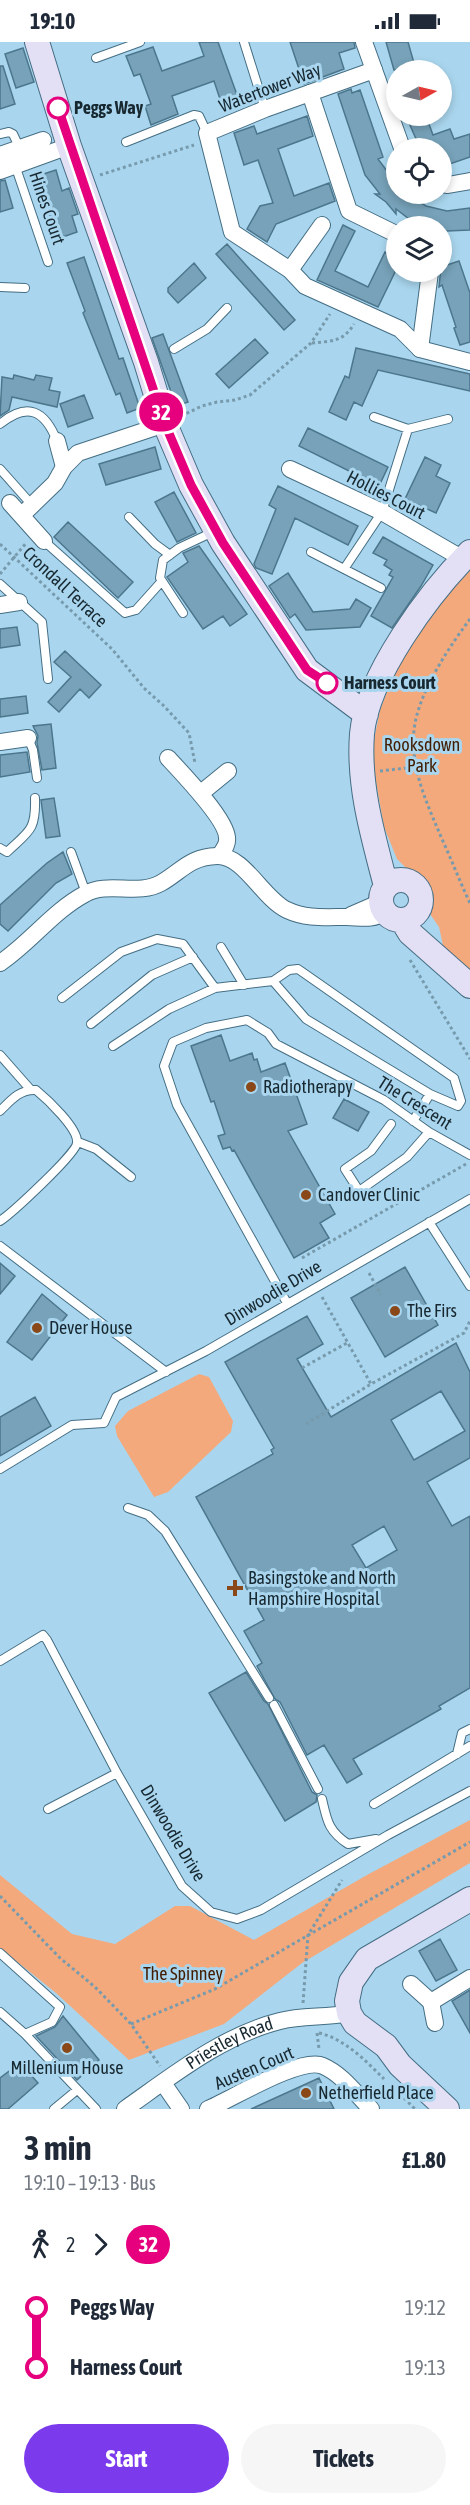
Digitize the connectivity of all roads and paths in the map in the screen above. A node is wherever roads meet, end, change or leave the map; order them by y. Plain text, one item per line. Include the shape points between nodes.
1 (37, 42) edge
2 (140, 42) edge
3 (244, 42) edge
4 (364, 42) edge
5 (96, 58) dead end
6 (374, 70) junction
7 (310, 93) junction
8 (265, 109) junction
9 (207, 133) junction
10 (0, 135) edge
11 (398, 138) edge
12 (43, 140) dead end
13 (126, 141) dead end
14 (69, 146) junction
15 (0, 155) edge
16 (15, 162) edge
17 (81, 181) junction
18 (470, 181) edge
19 (452, 184) edge
20 (322, 225) dead end
21 (386, 229) edge
22 (48, 262) dead end
23 (290, 270) junction
24 (429, 282) edge
25 (0, 287) edge
26 (25, 288) dead end
27 (336, 301) junction
28 (227, 308) dead end
29 (361, 312) junction
30 (311, 343) junction
31 (174, 349) dead end
32 (420, 349) junction
33 (470, 362) edge
34 (374, 417) dead end
35 (447, 418) dead end
36 (0, 424) edge
37 (165, 424) junction
38 (408, 429) junction
39 (57, 441) joint
40 (64, 467) junction
41 (0, 469) edge
42 (290, 469) dead end
43 (21, 508) junction
44 (382, 512) junction
45 (129, 517) dead end
46 (216, 531) junction
47 (40, 536) junction
48 (0, 544) edge
49 (311, 552) dead end
50 (170, 555) junction
51 (467, 556) edge
52 (14, 557) junction
53 (344, 569) junction
54 (0, 574) edge
55 (162, 581) junction
56 (0, 584) edge
57 (381, 588) dead end
58 (19, 603) junction
59 (0, 605) edge
60 (183, 613) dead end
61 (470, 619) edge
62 (48, 679) dead end
63 (366, 714) junction
64 (28, 738) joint
65 (0, 742) edge
66 (168, 758) dead end
67 (416, 767) junction
68 (196, 770) dead end
69 (228, 771) dead end
70 (363, 773) junction
71 (37, 778) dead end
72 (201, 793) junction
73 (35, 798) dead end
74 (0, 848) edge
75 (71, 852) dead end
76 (220, 855) junction
77 (86, 893) junction
78 (395, 902) junction
79 (470, 903) edge
80 (221, 947) dead end
81 (193, 957) junction
82 (410, 959) dead end
83 (0, 963) edge
84 (273, 981) junction
85 (244, 985) junction
86 (470, 986) edge
87 (215, 988) junction
88 (62, 998) dead end
89 (91, 1024) dead end
90 (113, 1046) dead end
91 (0, 1055) edge
92 (470, 1059) edge
93 (30, 1089) junction
94 (430, 1094) junction
95 (0, 1111) edge
96 (413, 1121) junction
97 (391, 1124) dead end
98 (429, 1132) junction
99 (78, 1142) junction
100 (470, 1155) edge
101 (470, 1162) edge
102 (131, 1177) dead end
103 (470, 1199) edge
104 (1, 1222) edge
105 (429, 1222) junction
106 (0, 1246) edge
107 (302, 1258) dead end
108 (369, 1273) dead end
109 (470, 1286) edge
110 (320, 1294) dead end
111 (381, 1294) dead end
112 (287, 1303) junction
113 (470, 1321) edge
114 (347, 1343) junction
115 (302, 1368) dead end
116 (166, 1372) junction
117 (371, 1384) junction
118 (306, 1424) dead end
119 (0, 1469) edge
120 (128, 1508) dead end
121 (0, 1661) edge
122 (470, 1730) edge
123 (470, 1746) edge
124 (457, 1754) junction
125 (117, 1773) junction
126 (318, 1789) dead end
127 (470, 1791) edge
128 (322, 1799) dead end
129 (374, 1804) dead end
130 (48, 1809) dead end
131 (388, 1835) junction
132 (470, 1842) edge
133 (342, 1880) dead end
134 (0, 1896) edge
135 (470, 1899) edge
136 (308, 1935) junction
137 (0, 1953) edge
138 (470, 1978) edge
139 (411, 1984) dead end
140 (302, 1991) dead end
141 (431, 2002) junction
142 (0, 2012) edge
143 (349, 2013) junction
144 (435, 2023) dead end
145 (131, 2024) junction
146 (311, 2032) dead end
147 (25, 2034) junction
148 (386, 2046) junction
149 (163, 2077) junction
150 (389, 2083) dead end
151 (77, 2090) junction
152 (398, 2091) dead end
153 (54, 2109) edge
154 (96, 2109) edge
155 (125, 2109) edge
156 (181, 2109) edge
157 (208, 2109) edge
158 (371, 2109) edge
159 (415, 2109) edge
160 (447, 2109) edge
161 (467, 2109) edge

1 - 14 street
2 - 5 lane
3 - 8 lane
4 - 6 street
6 - 7 street, Watertower Way
6 - 11 street
7 - 8 street, Watertower Way
7 - 21 street via 349,211
8 - 9 street, Watertower Way
9 - 13 lane via 199,116 194,115
9 - 17 path via 194,146
9 - 23 street, Watertower Way via 232,232
10 - 16 lane via 13,134
12 - 16 street
14 - 16 street
14 - 17 street
15 - 16 street
16 - 22 lane, Hines Court
17 - 37 street via 151,360
18 - 19 street
20 - 23 street
23 - 27 street, Watertower Way via 305,286
24 - 32 street
25 - 26 lane
27 - 29 street, Watertower Way
27 - 30 path
28 - 31 lane via 207,329
29 - 30 path via 347,336
29 - 32 street, Watertower Way via 400,329
30 - 37 path via 250,395 202,406
32 - 33 street, Watertower Way
34 - 38 lane
35 - 38 lane
36 - 39 lane via 30,411 45,418
37 - 40 street via 78,453
37 - 46 street
38 - 44 lane
39 - 40 street
40 - 43 street via 55,483
41 - 43 lane
42 - 44 street, Hollies Court
43 - 47 street
44 - 51 street, Hollies Court
44 - 53 lane
45 - 50 lane
46 - 50 lane
46 - 63 street via 307,670
47 - 52 path
47 - 55 lane via 126,613 136,610
48 - 52 path, Crondall Terrace
49 - 53 lane
50 - 55 lane via 163,560
51 - 63 street via 413,621 382,673
52 - 54 path
52 - 68 path, Crondall Terrace via 112,649 189,733
53 - 57 lane
55 - 60 lane
56 - 58 lane
58 - 59 street
58 - 62 lane via 42,622
61 - 67 path via 440,665 418,711
63 - 70 street via 362,733
64 - 65 street
64 - 71 lane
66 - 72 street
67 - 70 path
67 - 79 path
69 - 72 street
70 - 78 street via 370,827
72 - 76 street via 228,836
73 - 74 lane via 36,819 30,830 7,852
75 - 77 lane
76 - 77 street via 185,864 160,884
76 - 78 street via 244,869 270,899 286,910 313,917 376,918
77 - 83 street
78 - 86 street via 436,958
80 - 85 lane
81 - 87 lane
81 - 88 lane via 183,944 157,939 121,952
81 - 89 lane via 152,975
82 - 92 path
84 - 85 lane
84 - 94 lane via 306,1019
84 - 94 lane via 298,969 454,1078 461,1101 458,1106
85 - 87 lane
87 - 90 lane via 169,1009
91 - 93 lane
93 - 95 lane via 16,1095
93 - 99 lane via 42,1094 63,1117
94 - 96 lane
96 - 98 lane, The Crescent
96 - 112 lane, The Crescent via 384,1100 276,1044 248,1020 206,1028 173,1042 164,1066 177,1105
97 - 98 lane via 371,1151 345,1170 359,1191 407,1156
98 - 100 lane, The Crescent
99 - 102 lane via 96,1149
99 - 104 lane via 70,1157
101 - 107 path
103 - 105 lane, Dinwoodie Drive
105 - 109 lane
105 - 112 lane, Dinwoodie Drive
106 - 116 lane
108 - 111 path
110 - 114 path
112 - 116 lane, Dinwoodie Drive
113 - 117 path via 464,1333
114 - 115 path
114 - 117 path
116 - 119 lane, Dinwoodie Drive via 116,1397 104,1423 72,1425
117 - 118 path
120 - 126 lane via 148,1515 165,1531 272,1702
121 - 125 lane, Dinwoodie Drive via 43,1635
122 - 124 lane via 462,1733
123 - 124 lane
124 - 129 lane
125 - 130 lane
125 - 131 lane, Dinwoodie Drive via 182,1886 211,1912 237,1919 261,1910
127 - 131 lane, Dinwoodie Drive
128 - 131 lane via 329,1827 348,1844
132 - 136 path
133 - 136 path
134 - 145 path
135 - 143 street via 367,1959 351,1982
136 - 140 path
136 - 145 path via 215,1989
137 - 147 lane via 60,2007 52,2022
138 - 141 street
139 - 141 street
141 - 144 street
142 - 147 lane
143 - 148 street via 355,2023
143 - 149 street, Priestley Road via 304,2017 255,2029
145 - 149 path
146 - 150 path via 337,2040
147 - 151 lane
148 - 160 street via 400,2065
148 - 161 street via 405,2053
149 - 155 street, Priestley Road
149 - 156 street
151 - 153 lane
151 - 154 lane
152 - 159 path
157 - 158 street, Austen Court via 297,2067 321,2065

